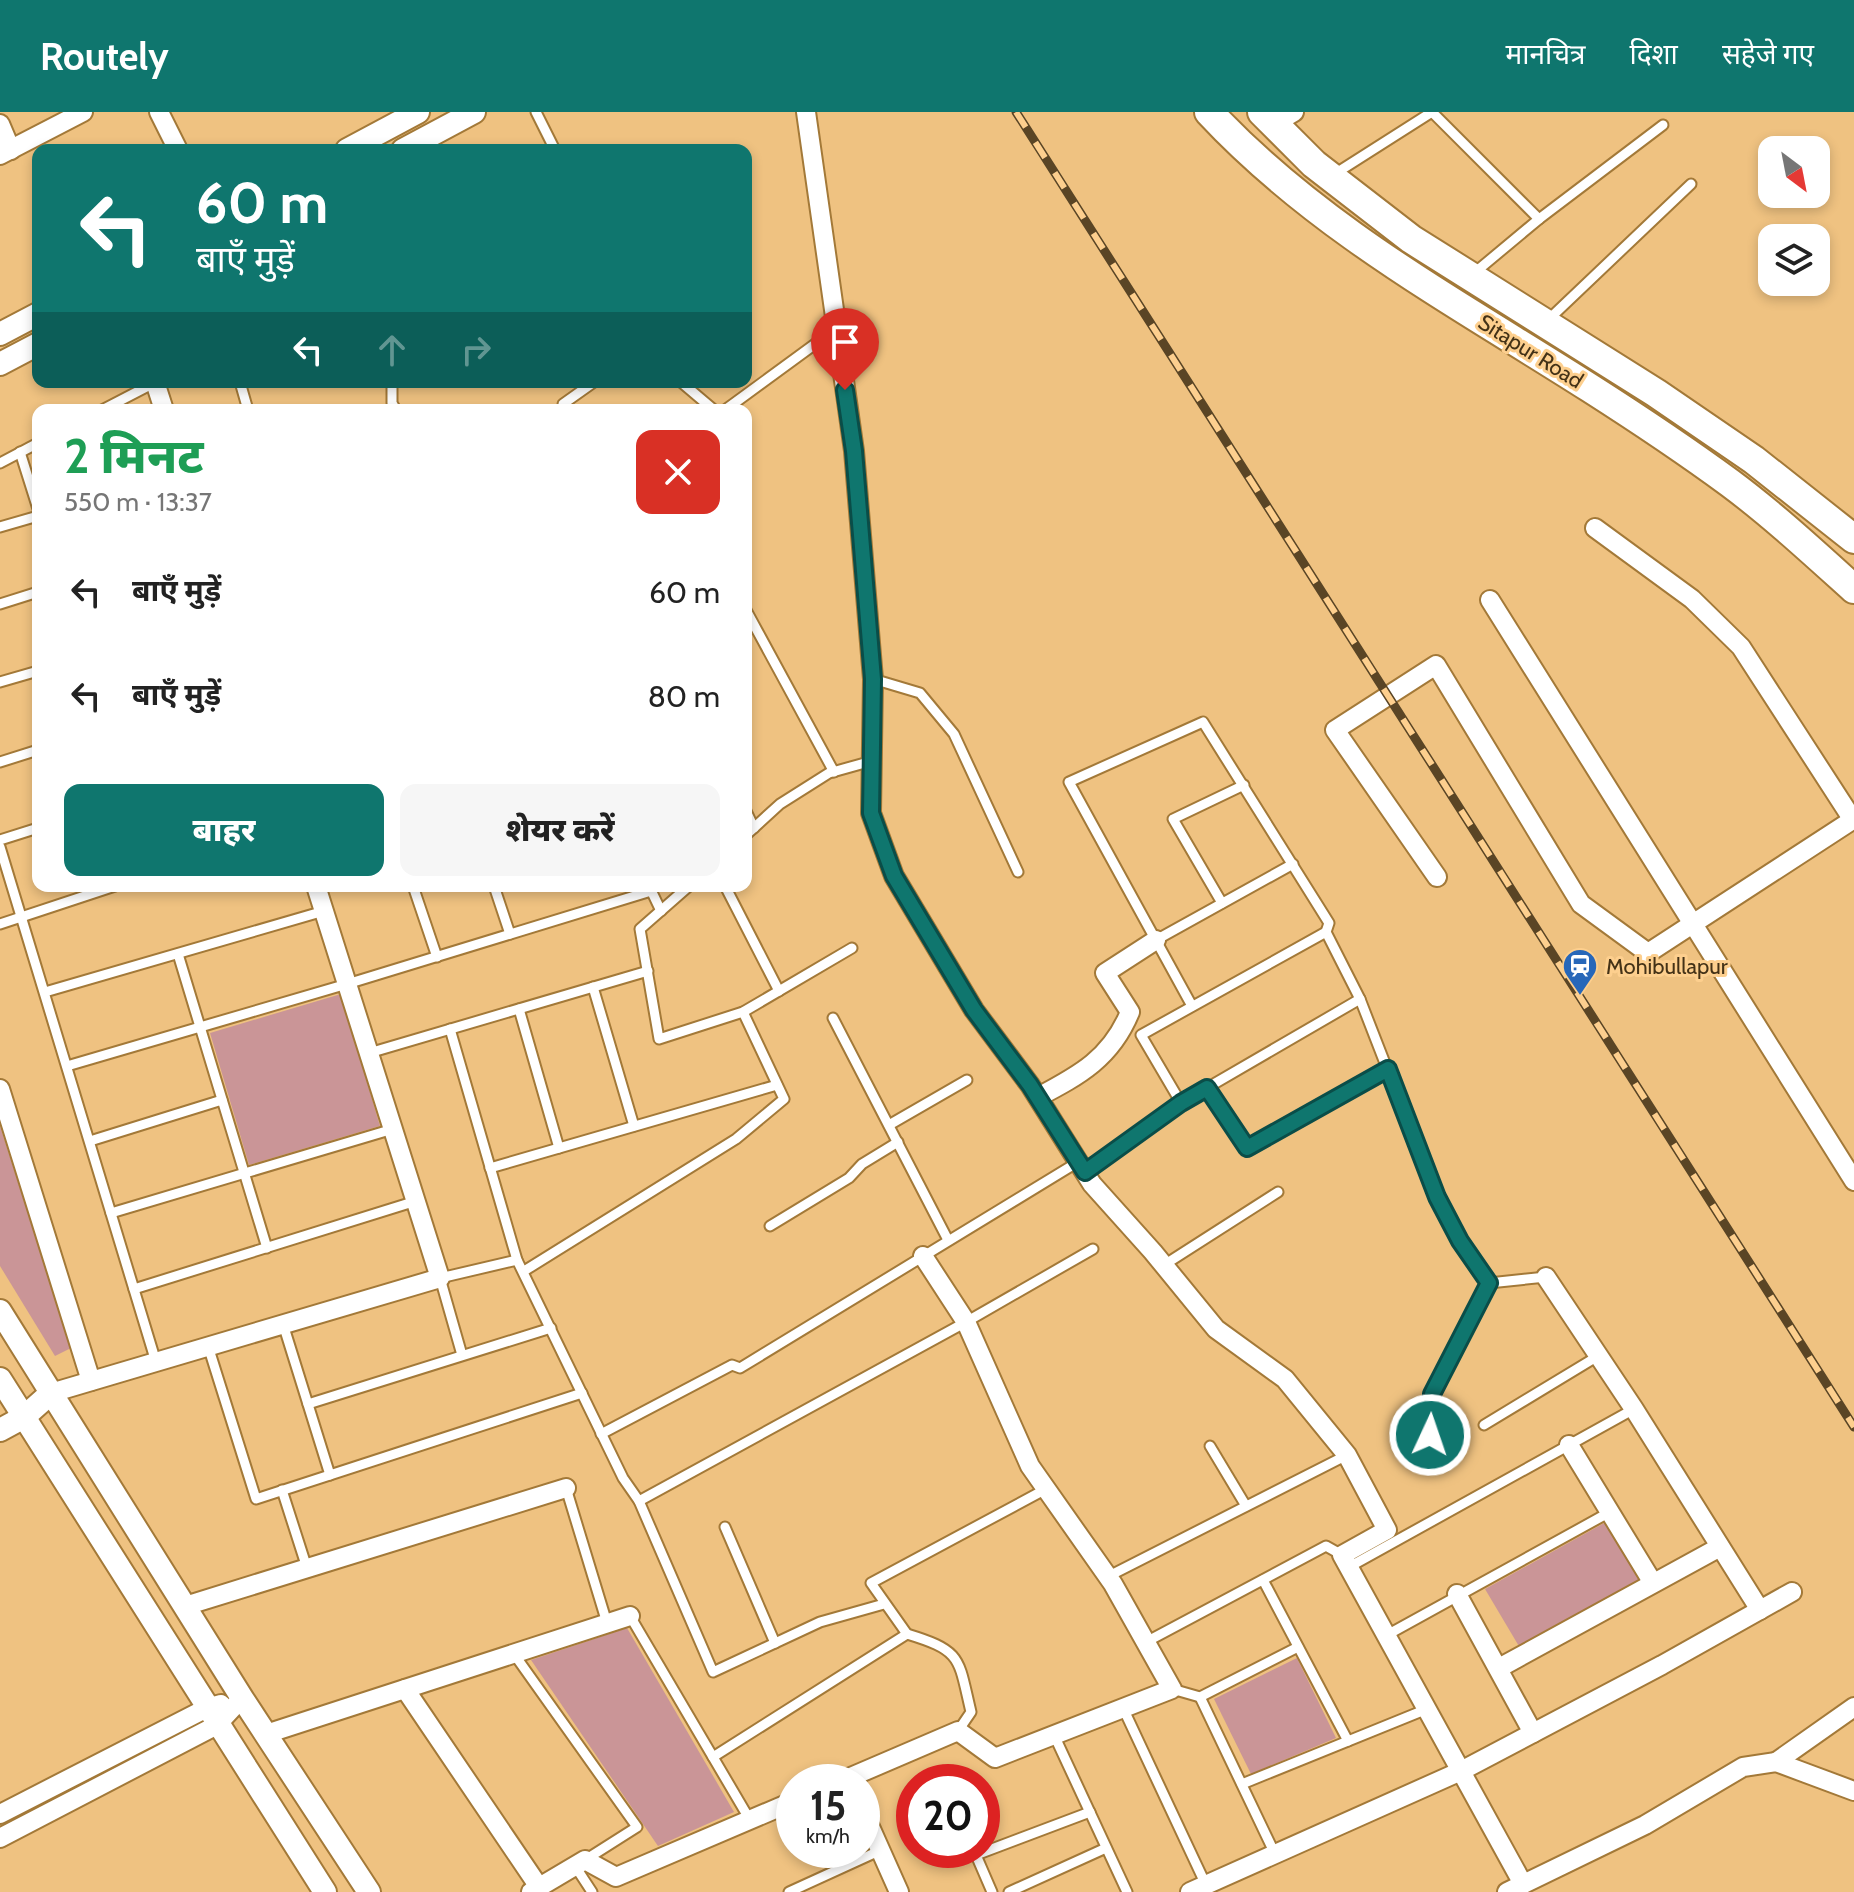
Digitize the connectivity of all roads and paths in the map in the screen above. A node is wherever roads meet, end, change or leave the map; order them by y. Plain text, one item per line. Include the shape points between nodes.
1 (83, 112) edge
2 (159, 112) edge
3 (418, 112) edge
4 (474, 112) edge
5 (536, 112) edge
6 (806, 112) edge
7 (1209, 112) edge
8 (1432, 112) edge
9 (1277, 116) edge
10 (0, 124) edge
11 (1663, 125) dead end
12 (175, 144) edge
13 (358, 144) edge
14 (414, 144) edge
15 (552, 144) edge
16 (5, 152) edge
17 (1330, 177) junction
18 (1691, 184) dead end
19 (1539, 219) junction
20 (1470, 276) junction
21 (32, 317) edge
22 (1545, 324) junction
23 (837, 328) junction
24 (0, 334) edge
25 (32, 347) edge
26 (0, 364) edge
27 (144, 388) edge
28 (586, 388) edge
29 (688, 388) edge
30 (113, 404) edge
31 (563, 404) dead end
32 (707, 404) edge
33 (733, 404) edge
34 (32, 446) edge
35 (20, 452) junction
36 (0, 463) edge
37 (32, 490) edge
38 (32, 518) edge
39 (0, 527) edge
40 (1595, 528) dead end
41 (1854, 539) edge
42 (1854, 589) edge
43 (32, 594) edge
44 (1490, 600) dead end
45 (0, 604) edge
46 (752, 621) edge
47 (32, 673) edge
48 (873, 679) junction
49 (0, 682) edge
50 (32, 752) edge
51 (872, 761) junction
52 (0, 762) edge
53 (834, 772) junction
54 (1244, 785) junction
55 (1854, 820) edge
56 (32, 830) edge
57 (752, 830) edge
58 (0, 840) edge
59 (0, 847) edge
60 (1293, 864) junction
61 (1018, 872) dead end
62 (1437, 877) dead end
63 (96, 892) edge
64 (318, 892) edge
65 (415, 892) edge
66 (496, 892) edge
67 (638, 892) edge
68 (652, 892) edge
69 (682, 892) edge
70 (728, 892) edge
71 (1222, 903) junction
72 (324, 911) junction
73 (661, 911) junction
74 (22, 916) junction
75 (1694, 923) junction
76 (0, 924) edge
77 (1326, 932) junction
78 (510, 934) junction
79 (1156, 940) junction
80 (852, 948) dead end
81 (178, 954) junction
82 (437, 957) junction
83 (648, 971) junction
84 (347, 984) junction
85 (593, 987) junction
86 (779, 991) junction
87 (45, 992) junction
88 (1360, 999) junction
89 (1192, 1006) junction
90 (519, 1009) junction
91 (743, 1012) junction
92 (833, 1018) dead end
93 (200, 1027) junction
94 (450, 1029) junction
95 (369, 1053) junction
96 (67, 1066) junction
97 (1388, 1069) junction
98 (967, 1080) dead end
99 (777, 1085) junction
100 (1207, 1088) junction
101 (1038, 1097) junction
102 (222, 1100) junction
103 (2, 1101) edge
104 (1181, 1103) junction
105 (889, 1125) junction
106 (634, 1126) junction
107 (393, 1129) junction
108 (90, 1141) junction
109 (898, 1142) junction
110 (559, 1148) junction
111 (1081, 1167) junction
112 (490, 1168) junction
113 (244, 1174) junction
114 (1854, 1181) edge
115 (1278, 1192) dead end
116 (416, 1201) junction
117 (111, 1213) junction
118 (770, 1226) dead end
119 (948, 1240) junction
120 (267, 1248) junction
121 (1093, 1249) dead end
122 (923, 1256) junction
123 (517, 1260) junction
124 (1164, 1265) junction
125 (524, 1271) junction
126 (1546, 1277) joint
127 (440, 1278) junction
128 (1489, 1283) junction
129 (134, 1289) junction
130 (0, 1311) edge
131 (966, 1322) junction
132 (283, 1324) junction
133 (551, 1328) junction
134 (208, 1346) junction
135 (462, 1355) junction
136 (1598, 1356) junction
137 (156, 1362) junction
138 (91, 1381) junction
139 (3, 1391) edge
140 (51, 1393) junction
141 (582, 1393) junction
142 (308, 1404) junction
143 (1634, 1409) junction
144 (24, 1417) junction
145 (1484, 1425) dead end
146 (0, 1430) edge
147 (601, 1434) junction
148 (1569, 1445) junction
149 (1210, 1446) dead end
150 (1347, 1455) junction
151 (1410, 1462) dead end
152 (330, 1475) junction
153 (566, 1488) joint
154 (1046, 1489) junction
155 (282, 1490) junction
156 (639, 1501) junction
157 (1246, 1506) junction
158 (1610, 1512) junction
159 (725, 1527) dead end
160 (1720, 1547) junction
161 (1346, 1561) junction
162 (307, 1568) junction
163 (1107, 1577) junction
164 (1263, 1580) junction
165 (1653, 1583) junction
166 (1792, 1592) dead end
167 (1457, 1594) junction
168 (884, 1604) junction
169 (185, 1606) junction
170 (1760, 1610) junction
171 (630, 1616) joint
172 (607, 1623) junction
173 (907, 1634) junction
174 (1387, 1635) junction
175 (1146, 1642) junction
176 (775, 1643) junction
177 (1298, 1647) junction
178 (514, 1654) junction
179 (1499, 1668) junction
180 (405, 1689) junction
181 (1172, 1689) junction
182 (1200, 1697) junction
183 (242, 1698) junction
184 (1854, 1707) edge
185 (1123, 1708) junction
186 (1427, 1709) junction
187 (212, 1716) junction
188 (958, 1731) junction
189 (1533, 1733) junction
190 (266, 1734) junction
191 (1054, 1735) junction
192 (1348, 1741) junction
193 (713, 1757) junction
194 (1776, 1762) junction
195 (880, 1766) edge
196 (1461, 1771) junction
197 (1242, 1784) junction
198 (1854, 1791) edge
199 (776, 1809) edge
200 (1090, 1812) junction
201 (0, 1814) edge
202 (750, 1820) junction
203 (0, 1838) edge
204 (1106, 1848) junction
205 (881, 1850) joint
206 (1275, 1854) junction
207 (580, 1863) junction
208 (813, 1887) edge
209 (1198, 1888) edge
210 (1515, 1888) edge
211 (535, 1890) edge
212 (325, 1892) edge
213 (369, 1892) edge
214 (592, 1892) edge
215 (789, 1892) edge
216 (899, 1892) edge
217 (992, 1892) edge
218 (1009, 1892) edge
219 (1127, 1892) edge

1 - 16 street
2 - 12 street
3 - 13 street
4 - 14 street
5 - 15 lane
6 - 23 street
7 - 42 main road, Sitapur Road via 1329,220 1731,484
8 - 17 lane
8 - 19 lane
9 - 17 main road, Sitapur Road
10 - 16 street
11 - 19 lane
17 - 20 main road, Sitapur Road
18 - 22 lane
19 - 20 lane
20 - 22 main road, Sitapur Road
21 - 24 street
22 - 41 main road, Sitapur Road via 1754,460
23 - 33 lane
23 - 48 street via 854,451
25 - 26 street
27 - 30 lane
28 - 31 lane
29 - 32 lane
34 - 35 lane
35 - 36 lane
35 - 37 lane
38 - 39 lane
40 - 55 street via 1692,599 1741,647
43 - 45 lane
44 - 75 street
46 - 53 lane
47 - 49 lane
48 - 51 street
48 - 61 lane via 920,693 954,734
50 - 52 lane
51 - 53 lane
51 - 101 street via 871,813 894,876 974,1010
53 - 57 lane via 780,804
54 - 60 lane
54 - 71 lane via 1173,819
54 - 79 lane via 1203,722 1069,782
55 - 75 street
56 - 58 lane
59 - 74 lane
60 - 71 lane
60 - 77 lane via 1329,923
62 - 75 street via 1335,730 1436,665 1581,904 1648,953
63 - 74 lane
64 - 72 street
65 - 82 lane
66 - 78 lane
67 - 78 lane
68 - 73 lane
69 - 73 lane
70 - 86 lane
71 - 79 lane
72 - 81 lane
72 - 84 street
73 - 83 lane via 640,929
74 - 76 lane
74 - 87 lane
75 - 114 street
77 - 88 lane
77 - 89 lane
78 - 82 lane
79 - 89 lane
79 - 101 street via 1105,973 1130,1012 1121,1034 1102,1058
80 - 86 lane
81 - 87 lane
81 - 93 lane
82 - 84 lane
83 - 85 lane
83 - 91 lane via 659,1039
84 - 93 lane
84 - 95 street
85 - 90 lane
85 - 106 lane
86 - 91 lane
87 - 96 lane
88 - 97 lane
88 - 100 lane
89 - 104 lane via 1141,1035
90 - 94 lane
90 - 110 lane
91 - 99 lane
92 - 105 lane
93 - 96 lane
93 - 102 lane
94 - 95 lane
94 - 112 lane
95 - 107 street
96 - 108 lane
97 - 100 lane via 1247,1148
97 - 128 lane via 1437,1197
98 - 105 lane
99 - 106 lane
99 - 125 lane via 784,1099 736,1139
100 - 104 lane
101 - 111 street
102 - 108 lane
102 - 113 lane
103 - 138 street
104 - 111 lane
105 - 109 lane
106 - 110 lane
107 - 113 lane
107 - 116 street
108 - 117 lane
109 - 118 lane
109 - 119 lane
110 - 112 lane
111 - 119 lane
111 - 124 street
112 - 123 lane
113 - 117 lane
113 - 120 lane
115 - 124 lane
116 - 120 lane
116 - 127 street
117 - 129 lane
119 - 122 lane
120 - 129 lane
121 - 131 lane
122 - 131 street
122 - 147 lane via 740,1368 732,1365
123 - 125 lane
123 - 127 lane
124 - 150 street via 1216,1329 1285,1379
125 - 133 lane
126 - 128 lane
126 - 136 street
127 - 132 street
127 - 135 lane
128 - 151 lane via 1432,1394 1430,1435
129 - 137 lane
130 - 140 street
131 - 154 street via 1030,1466
131 - 156 lane
132 - 134 street
132 - 142 lane
133 - 135 lane
133 - 141 lane
134 - 137 street
134 - 155 lane via 256,1499
135 - 142 lane
136 - 143 street
136 - 145 lane
137 - 138 street
138 - 140 street
139 - 140 street
139 - 144 street
140 - 144 street
140 - 169 street
141 - 147 lane
141 - 152 lane
142 - 152 lane
143 - 148 lane
143 - 160 street
144 - 146 street
144 - 187 street
147 - 156 lane
148 - 158 street
148 - 161 lane
149 - 157 lane
150 - 157 lane
150 - 161 street via 1387,1530
152 - 155 lane
153 - 162 street
153 - 172 lane
154 - 163 street
154 - 168 lane via 871,1583
155 - 162 lane
156 - 176 lane via 713,1672
157 - 163 lane
158 - 165 street
158 - 167 lane
159 - 176 lane
160 - 165 street
160 - 170 street
161 - 164 lane via 1326,1546
161 - 174 street
162 - 169 street
163 - 175 street
164 - 175 lane
164 - 177 lane
165 - 179 street
166 - 170 street
167 - 174 lane
167 - 179 street
168 - 173 lane
168 - 176 lane via 820,1622
169 - 183 street
170 - 189 street
171 - 172 street
171 - 193 lane
172 - 178 street
173 - 188 lane via 939,1643 959,1661 971,1712
173 - 193 lane
174 - 186 street
175 - 181 street
177 - 182 lane
177 - 192 lane
178 - 180 street
178 - 207 lane via 637,1827
179 - 189 street
180 - 190 street
180 - 211 street
181 - 182 lane
181 - 185 street
182 - 197 lane
183 - 187 street
183 - 190 street
184 - 194 street
185 - 191 street
185 - 209 lane
186 - 192 lane
186 - 196 street
187 - 201 street
187 - 203 street
187 - 212 street
188 - 191 street via 995,1758
188 - 195 street
189 - 196 street
190 - 213 street
191 - 200 lane
192 - 197 lane
193 - 202 lane
194 - 198 street
194 - 210 street via 1743,1767 1645,1825
196 - 206 street
196 - 210 street
197 - 206 lane
199 - 202 street
200 - 204 lane
200 - 217 lane via 976,1855
202 - 207 street via 616,1877
204 - 218 lane
204 - 219 lane
205 - 208 lane
205 - 216 street
206 - 209 street
207 - 211 street
207 - 214 lane
208 - 215 lane

